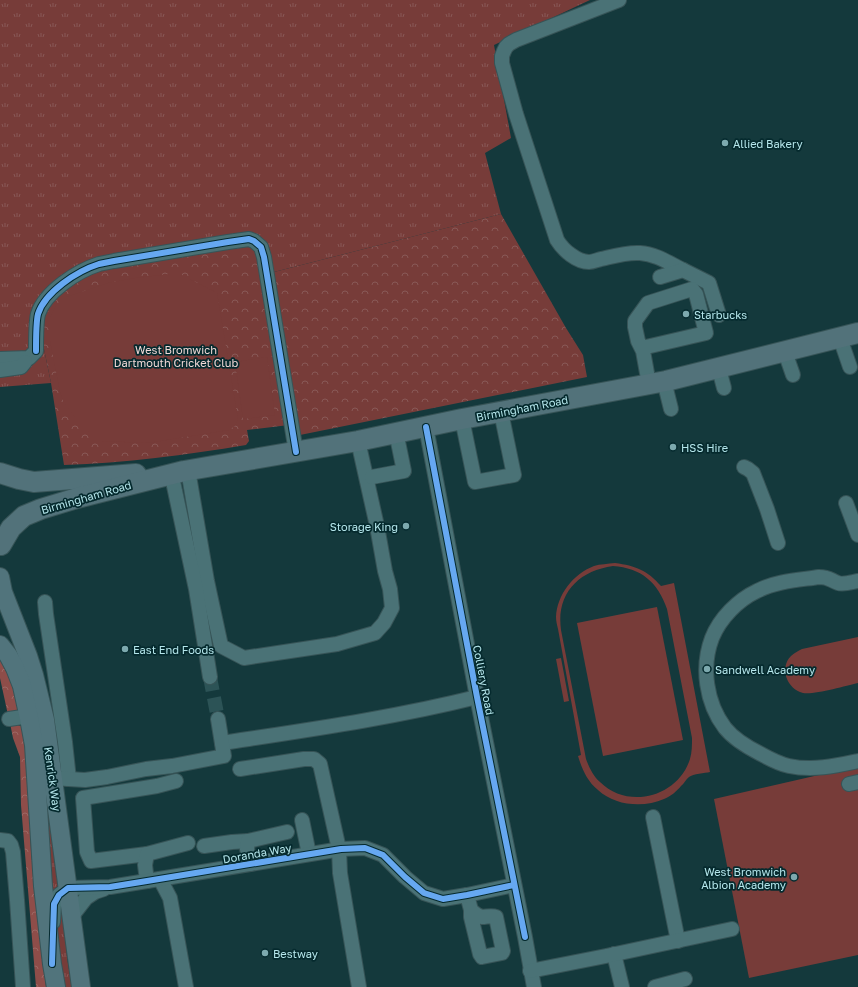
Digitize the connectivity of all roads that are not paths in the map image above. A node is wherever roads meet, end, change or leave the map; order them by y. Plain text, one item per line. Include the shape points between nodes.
1 (619, 0) edge
2 (683, 270) junction
3 (660, 277) dead end
4 (719, 314) dead end
5 (849, 335) edge
6 (643, 351) junction
7 (785, 352) junction
8 (32, 355) junction
9 (0, 359) edge
10 (850, 367) dead end
11 (719, 369) junction
12 (0, 370) edge
13 (793, 375) dead end
14 (657, 382) junction
15 (724, 388) dead end
16 (670, 409) dead end
17 (501, 412) junction
18 (462, 419) junction
19 (426, 427) junction
20 (396, 432) junction
21 (358, 441) junction
22 (296, 452) junction
23 (744, 467) dead end
24 (179, 472) junction
25 (0, 473) edge
26 (370, 481) junction
27 (846, 503) dead end
28 (0, 518) edge
29 (858, 535) edge
30 (778, 543) dead end
31 (1, 548) edge
32 (0, 577) edge
33 (858, 581) edge
34 (45, 602) dead end
35 (0, 645) edge
36 (210, 676) tunnel mouth
37 (477, 697) junction
38 (29, 716) junction
39 (9, 719) dead end
40 (218, 719) tunnel mouth
41 (222, 743) junction
42 (858, 761) edge
43 (240, 769) dead end
44 (60, 778) junction
45 (176, 781) dead end
46 (653, 817) dead end
47 (302, 820) dead end
48 (287, 832) dead end
49 (0, 840) edge
50 (248, 841) junction
51 (188, 843) dead end
52 (204, 846) dead end
53 (339, 849) junction
54 (147, 854) junction
55 (309, 854) junction
56 (250, 864) junction
57 (154, 880) junction
58 (514, 884) junction
59 (110, 887) junction
60 (68, 888) junction
61 (467, 895) junction
62 (471, 910) dead end
63 (72, 916) junction
64 (732, 929) dead end
65 (75, 940) junction
66 (678, 941) junction
67 (614, 954) junction
68 (52, 964) junction
69 (530, 971) junction
70 (685, 979) dead end
71 (23, 987) edge
72 (56, 987) edge
73 (75, 987) edge
74 (81, 987) edge
75 (186, 987) edge
76 (359, 987) edge
77 (534, 987) edge
78 (622, 987) edge
79 (655, 987) edge

1 - 2 street via 516,40 506,47 502,63 516,114 561,247 581,260 589,262 626,253 641,253 658,257
2 - 3 street
2 - 4 street via 709,283
5 - 7 highway, Birmingham Road
5 - 10 street
6 - 6 street via 646,347 706,333 696,294 692,290 648,303 635,327
6 - 14 street
7 - 11 highway, Birmingham Road
7 - 13 street
8 - 9 street
8 - 12 street via 21,368
8 - 22 street via 38,315 43,304 50,294 72,278 99,264 249,239 261,247 264,257
11 - 14 highway, Birmingham Road
11 - 15 street
14 - 16 street
14 - 17 highway, Birmingham Road
17 - 18 highway, Birmingham Road
17 - 18 street via 514,475 475,482
18 - 19 highway, Birmingham Road
19 - 20 highway, Birmingham Road
19 - 37 street, Colliery Road
20 - 21 highway, Birmingham Road
20 - 26 street via 404,471
21 - 22 highway, Birmingham Road
21 - 26 street
22 - 24 highway, Birmingham Road
23 - 30 street via 753,473 768,509
24 - 25 highway, Birmingham Road via 34,482
24 - 26 street via 221,646 244,658 337,644 375,633 384,623 392,608
24 - 31 highway, Birmingham Road via 77,498 24,516 11,528
24 - 36 street
27 - 29 street
28 - 31 highway
32 - 44 main road, Kenrick Way via 3,592 34,675
33 - 42 street via 843,584 819,577 758,590 744,599 720,624 712,638 706,672 708,692 718,717 726,729 752,749 788,766 824,768
34 - 44 street via 65,742
35 - 38 main road, Kenrick Way via 15,668
37 - 41 street via 390,716
37 - 58 street, Colliery Road
38 - 39 street
38 - 68 main road, Kenrick Way via 34,745 43,886
40 - 41 street
41 - 44 street via 224,756 85,780
43 - 53 street via 304,759 314,760 320,764
44 - 60 main road, Kenrick Way
45 - 54 street via 82,798 87,852 91,861
46 - 66 street
47 - 55 street
48 - 50 street
49 - 71 street via 8,841 13,852 13,893
50 - 52 street
50 - 56 street
51 - 54 street
53 - 55 street, Doranda Way
53 - 61 street, Doranda Way via 365,848 383,855 424,893 443,899
53 - 76 street via 340,873
54 - 57 street via 145,865
55 - 56 street, Doranda Way
56 - 57 street, Doranda Way
57 - 59 street, Doranda Way
57 - 75 street via 170,898
58 - 61 street, Doranda Way
58 - 69 street, Colliery Road
59 - 60 street, Doranda Way
59 - 63 street, Doranda Way via 86,898
60 - 63 main road, Kenrick Way
60 - 68 street via 58,895 54,904
61 - 62 street
63 - 65 main road, Kenrick Way
64 - 66 street
65 - 73 street via 72,961
65 - 74 main road, Kenrick Way
66 - 67 street
67 - 69 street
67 - 78 street
68 - 72 main road, Kenrick Way
69 - 77 street, Colliery Road
70 - 79 street

